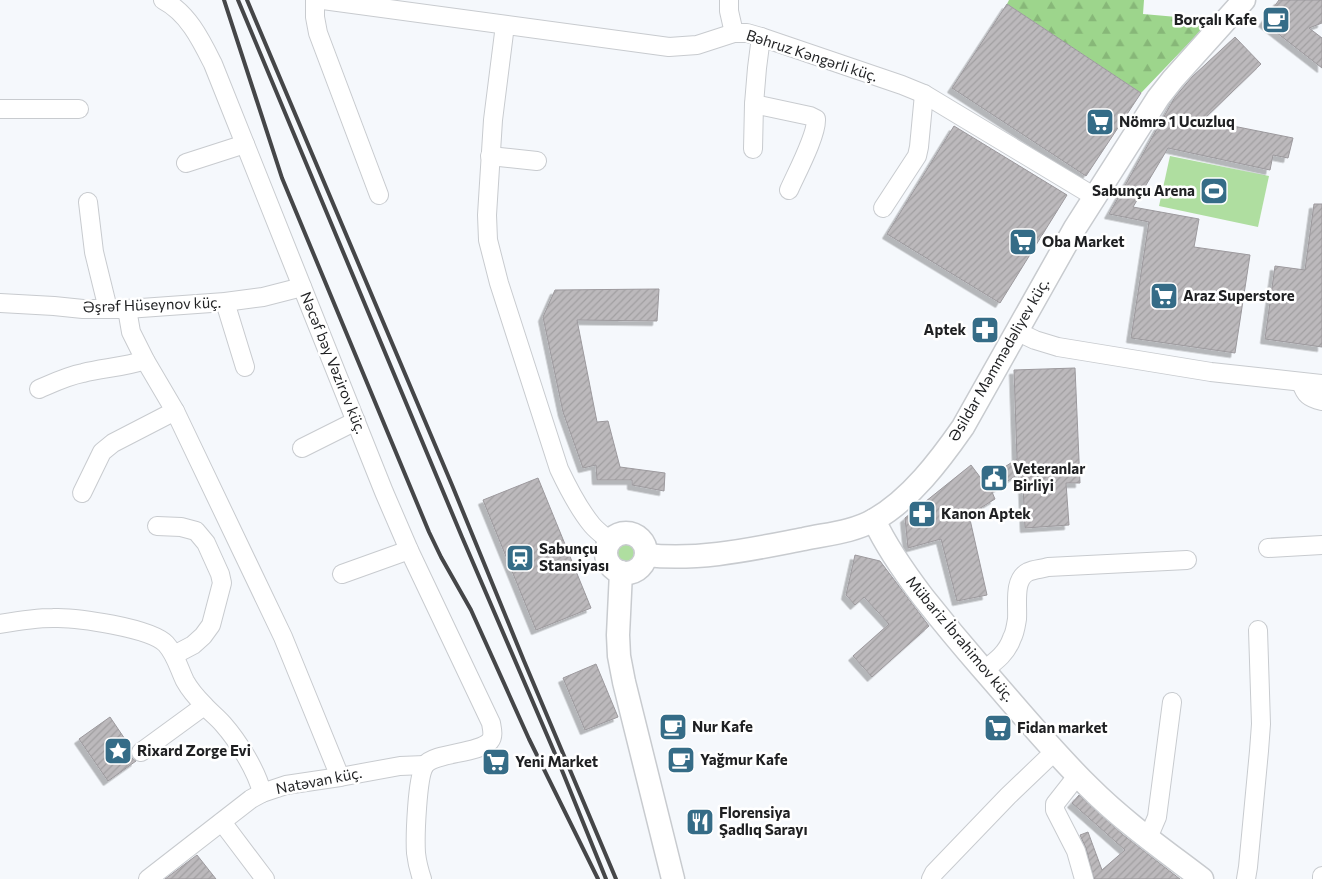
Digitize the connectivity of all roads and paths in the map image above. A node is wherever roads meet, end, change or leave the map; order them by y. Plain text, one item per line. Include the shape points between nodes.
1 (163, 0) edge
2 (315, 0) edge
3 (323, 0) edge
4 (729, 0) edge
5 (1244, 0) edge
6 (505, 25) junction
7 (734, 33) junction
8 (761, 37) junction
9 (924, 94) junction
10 (754, 104) junction
11 (0, 109) edge
12 (79, 109) dead end
13 (245, 144) junction
14 (753, 149) dead end
15 (490, 156) junction
16 (537, 161) dead end
17 (186, 163) dead end
18 (789, 190) dead end
19 (379, 195) dead end
20 (1095, 197) junction
21 (88, 202) dead end
22 (883, 208) dead end
23 (302, 287) junction
24 (225, 302) junction
25 (0, 303) edge
26 (127, 308) junction
27 (108, 310) junction
28 (1016, 331) junction
29 (144, 360) junction
30 (245, 367) dead end
31 (1301, 382) junction
32 (1322, 384) edge
33 (39, 390) dead end
34 (1322, 401) edge
35 (175, 411) junction
36 (356, 421) junction
37 (302, 448) dead end
38 (82, 493) dead end
39 (874, 520) junction
40 (157, 526) dead end
41 (610, 541) junction
42 (1322, 545) edge
43 (1268, 548) dead end
44 (409, 550) junction
45 (646, 555) junction
46 (1187, 560) dead end
47 (620, 572) junction
48 (342, 574) dead end
49 (0, 624) edge
50 (1258, 630) dead end
51 (174, 655) junction
52 (984, 670) junction
53 (1172, 702) dead end
54 (204, 706) junction
55 (492, 736) joint
56 (141, 752) dead end
57 (1054, 752) junction
58 (426, 765) junction
59 (1077, 776) junction
60 (340, 777) junction
61 (262, 793) junction
62 (222, 822) junction
63 (1148, 838) junction
64 (148, 879) edge
65 (264, 879) edge
66 (422, 879) edge
67 (673, 879) edge
68 (931, 879) edge
69 (1084, 879) edge
70 (1202, 879) edge
71 (1246, 879) edge

1 - 13 street, Nəcəf bəy Vəzirov küç. via 178,11 202,40
2 - 19 street via 318,33
3 - 6 street, Bəhruz Kəngərli küç.
4 - 7 street
5 - 20 street, Əsildar Məmmədəliyev küç. via 1172,79
6 - 7 street, Bəhruz Kəngərli küç. via 669,47 696,45
6 - 15 street
7 - 8 street, Bəhruz Kəngərli küç.
8 - 9 street, Bəhruz Kəngərli küç.
8 - 10 street
9 - 20 street, Bəhruz Kəngərli küç.
9 - 22 street via 917,156
10 - 14 street
10 - 18 street via 816,119
11 - 12 street
13 - 17 street
13 - 23 street, Nəcəf bəy Vəzirov küç.
15 - 16 street
15 - 41 street via 487,231 499,283 567,486 592,526
20 - 28 street, Əsildar Məmmədəliyev küç.
21 - 27 street via 94,252
23 - 24 street, Əşrəf Hüseynov küç.
23 - 36 street, Nəcəf bəy Vəzirov küç.
24 - 26 street, Əşrəf Hüseynov küç.
24 - 30 street
25 - 27 street, Əşrəf Hüseynov küç.
26 - 27 street, Əşrəf Hüseynov küç.
26 - 29 street via 131,332
28 - 31 street via 1058,347 1211,372
28 - 39 street, Əsildar Məmmədəliyev küç. via 963,427 946,451 912,490
29 - 33 street via 81,373
29 - 35 street
31 - 32 street
31 - 34 street via 1311,398
35 - 38 street via 113,442 102,452
35 - 60 street via 283,637
36 - 37 street
36 - 44 street, Nəcəf bəy Vəzirov küç.
39 - 45 street, Əsildar Məmmədəliyev küç. via 844,531 709,556
39 - 52 street, Mübariz İbrahimov küç. via 904,572
40 - 51 street via 196,531 206,543 222,583 211,625 193,645
41 - 45 street via 619,534 629,533 643,543
41 - 47 street via 606,551 608,561
42 - 43 street
44 - 48 street
44 - 55 street, Nəcəf bəy Vəzirov küç. via 491,723
45 - 47 street via 636,570
46 - 52 street via 1048,567 1028,572 1018,587 1017,622 1007,650
47 - 67 street via 619,656
49 - 51 street, Natəvan küç. via 75,618 116,625 155,636
50 - 71 street via 1261,724
51 - 54 street, Natəvan küç. via 191,691
52 - 57 street, Mübariz İbrahimov küç.
53 - 63 street via 1158,817
54 - 56 street
54 - 61 street, Natəvan küç. via 230,734 252,768
55 - 58 street, Natəvan küç. via 486,744
57 - 59 street, Mübariz İbrahimov küç.
57 - 68 street via 987,816
58 - 60 street, Natəvan küç. via 400,766
58 - 66 street via 422,773 416,825 416,852
59 - 63 street, Mübariz İbrahimov küç.
59 - 69 street via 1055,804 1055,810 1076,851
60 - 61 street, Natəvan küç. via 286,785
61 - 62 street
62 - 64 street
62 - 65 street
63 - 70 street, Mübariz İbrahimov küç.

